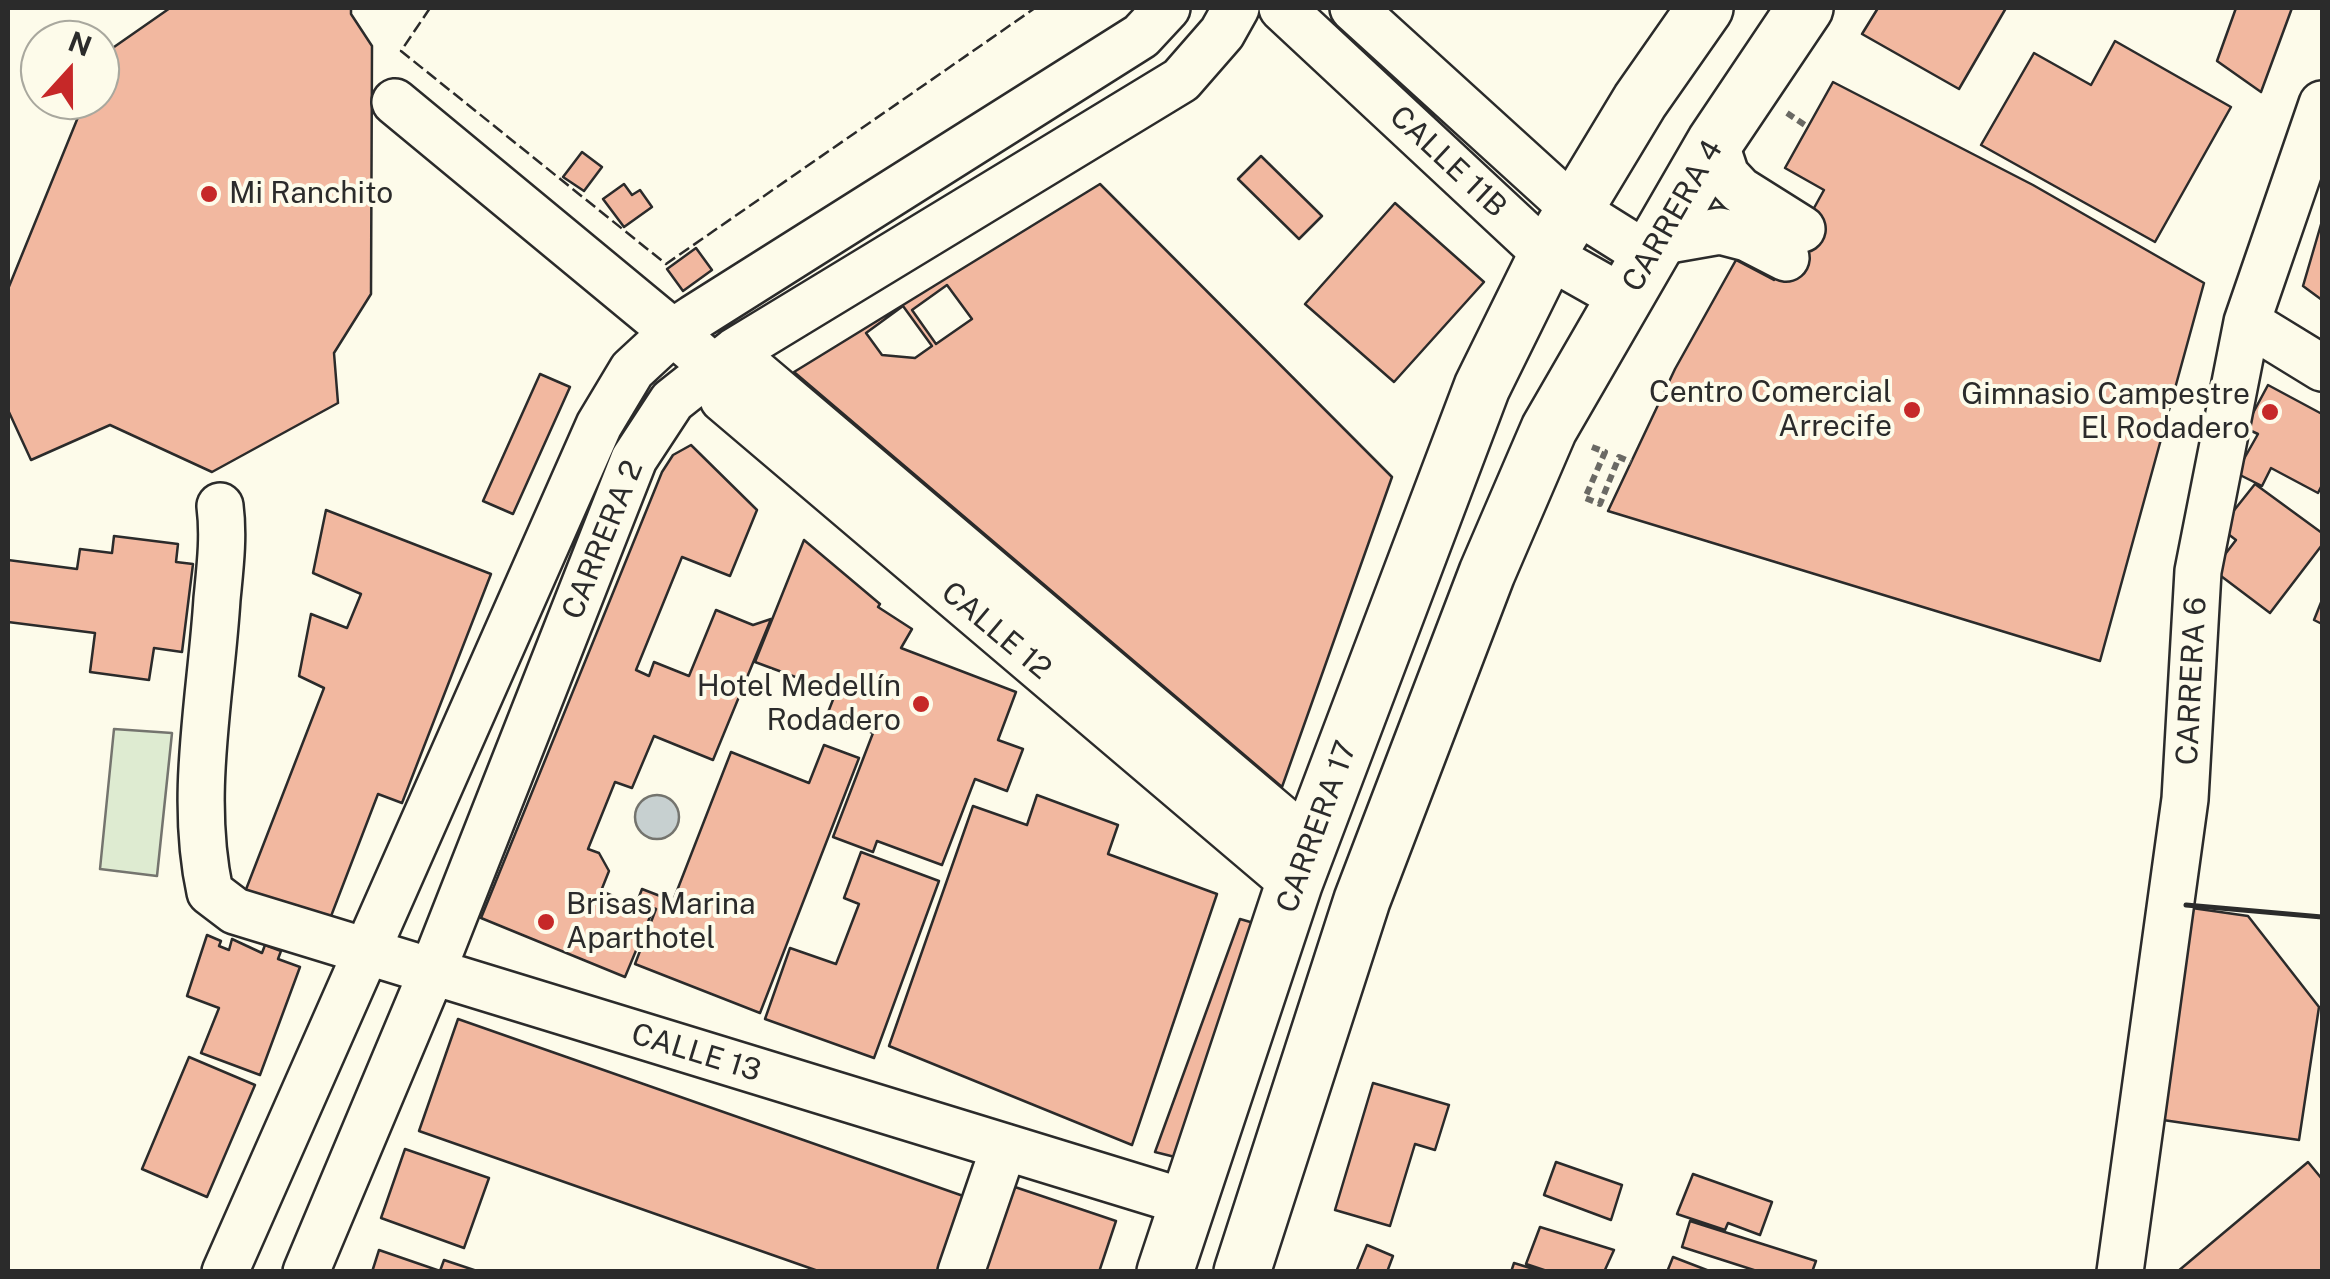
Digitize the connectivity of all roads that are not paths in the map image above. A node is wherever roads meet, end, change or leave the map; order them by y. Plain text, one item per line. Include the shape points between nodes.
1 (1167, 8) edge
2 (1236, 8) edge
3 (1282, 8) edge
4 (1354, 8) edge
5 (1705, 8) edge
6 (1805, 8) edge
7 (394, 102) dead end
8 (2322, 104) edge
9 (1715, 142) junction
10 (1574, 209) junction
11 (1546, 255) junction
12 (1644, 266) junction
13 (2247, 322) junction
14 (673, 332) junction
15 (712, 367) junction
16 (2322, 368) edge
17 (220, 506) dead end
18 (1302, 864) junction
19 (366, 952) junction
20 (432, 972) junction
21 (1004, 1147) junction
22 (1188, 1203) junction
23 (225, 1272) edge
24 (306, 1272) edge
25 (961, 1272) edge
26 (1165, 1272) edge
27 (1242, 1272) edge
28 (2120, 1272) edge

1 - 14 street, CARRERA 2 via 1141,36
2 - 15 street, CARRERA 2 via 1181,80
3 - 11 street, CALLE 11B
4 - 10 street, CALLE 11B
5 - 10 main road
6 - 9 main road, CARRERA 4
7 - 14 street
8 - 13 street, CARRERA 6
9 - 12 main road, CARRERA 4
9 - 12 street via 1726,175 1794,243 1720,231
10 - 11 main road
10 - 12 street, CALLE 11B
11 - 12 street, CALLE 11B
11 - 18 main road, CARRERA 17 via 1482,387
12 - 27 main road, CARRERA 4 via 1549,429 1487,572 1362,900
13 - 16 street
13 - 28 street, CARRERA 6 via 2198,571 2185,799
14 - 15 street
14 - 19 street, CARRERA 2 via 632,370 599,425
15 - 18 street, CALLE 12 via 754,372
15 - 20 street, CARRERA 2 via 672,401 634,458
17 - 19 street, CALLE 13 via 202,769 201,852 210,892 234,911
18 - 22 main road, CARRERA 17
19 - 20 street, CALLE 13
19 - 23 street, CARRERA 2
20 - 21 street, CALLE 13
20 - 24 street, CARRERA 2
21 - 22 street, CALLE 13
21 - 25 street
22 - 26 main road, CARRERA 17

